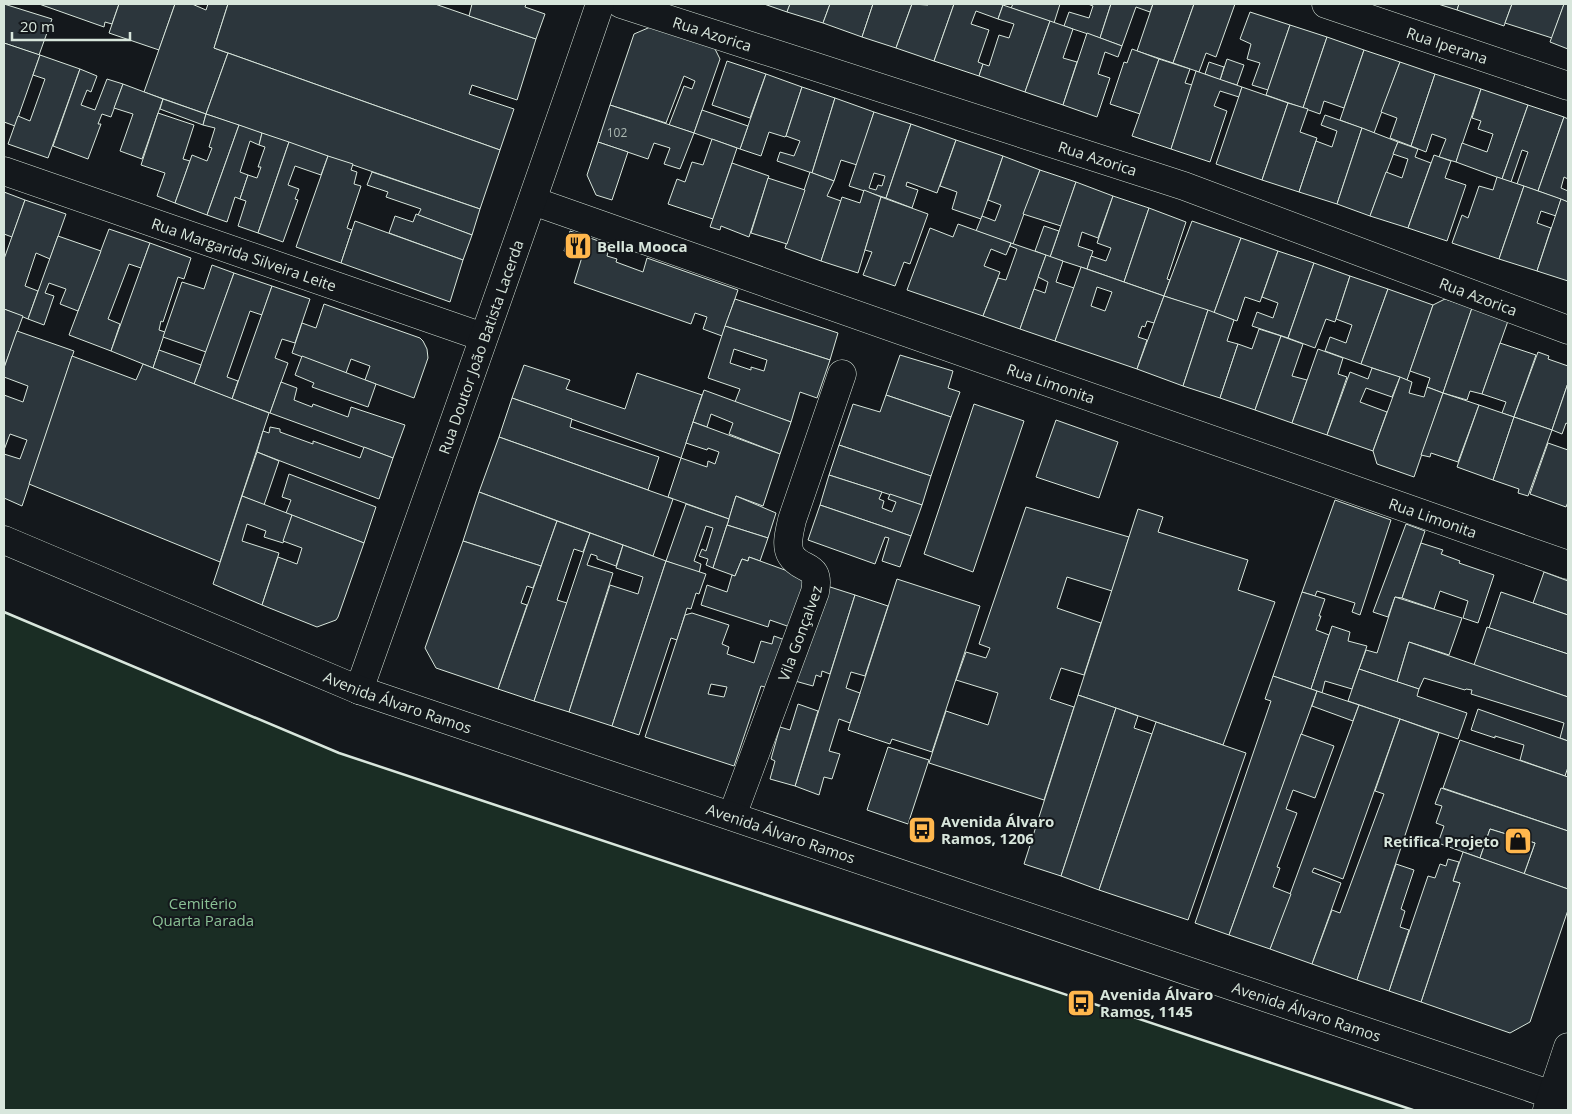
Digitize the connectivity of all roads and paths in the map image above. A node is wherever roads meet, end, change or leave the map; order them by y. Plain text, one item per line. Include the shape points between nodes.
1 (600, 4) edge
2 (621, 4) edge
3 (1326, 4) edge
4 (1568, 86) edge
5 (4, 171) edge
6 (533, 201) junction
7 (1568, 330) edge
8 (483, 337) junction
9 (842, 374) dead end
10 (4, 540) edge
11 (1568, 566) edge
12 (359, 690) junction
13 (732, 816) junction
14 (1568, 1048) edge
15 (1556, 1103) edge

1 - 6 street, Rua Doutor João Batista Lacerda
2 - 7 street, Rua Azorica via 1184,186
3 - 4 street, Rua Iperana
5 - 8 street, Rua Margarida Silveira Leite
6 - 8 street, Rua Doutor João Batista Lacerda
6 - 11 street, Rua Limonita
8 - 12 street, Rua Doutor João Batista Lacerda
9 - 13 street, Vila Gonçalvez via 788,537 791,557 816,577 815,592
10 - 12 street, Avenida Álvaro Ramos
12 - 13 street, Avenida Álvaro Ramos
13 - 15 street, Avenida Álvaro Ramos
14 - 15 street

